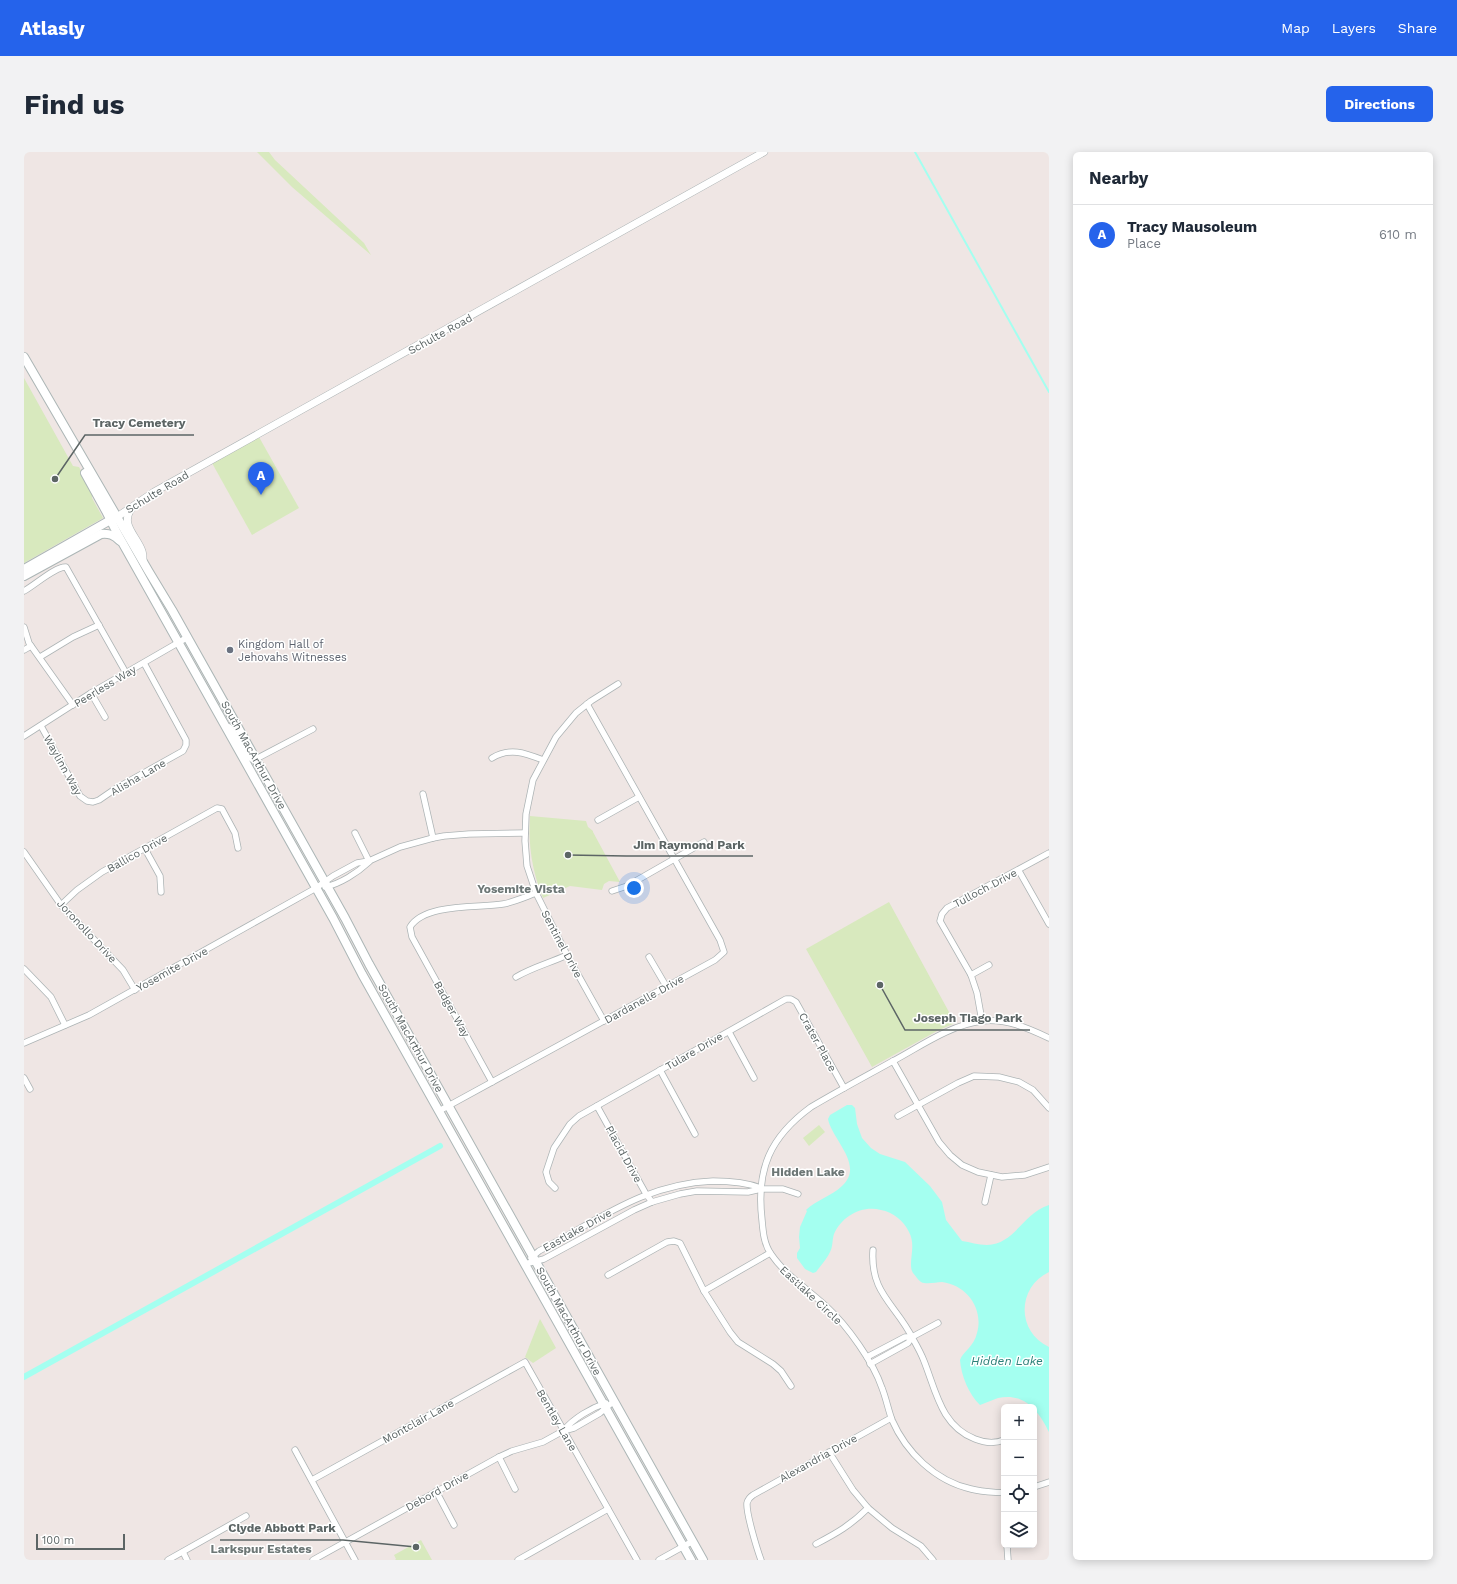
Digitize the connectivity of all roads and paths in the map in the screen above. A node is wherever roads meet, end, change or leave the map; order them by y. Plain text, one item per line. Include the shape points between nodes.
1 (764, 152) edge
2 (24, 358) edge
3 (24, 364) edge
4 (134, 505) junction
5 (113, 520) junction
6 (123, 544) junction
7 (144, 563) junction
8 (24, 569) edge
9 (33, 571) junction
10 (24, 576) edge
11 (24, 591) edge
12 (99, 625) junction
13 (24, 627) edge
14 (188, 637) junction
15 (178, 642) junction
16 (31, 646) junction
17 (24, 650) edge
18 (40, 657) junction
19 (144, 663) junction
20 (126, 673) junction
21 (618, 684) dead end
22 (91, 694) junction
23 (587, 704) junction
24 (73, 705) junction
25 (105, 718) dead end
26 (224, 724) junction
27 (41, 726) junction
28 (313, 728) dead end
29 (24, 736) edge
30 (492, 758) dead end
31 (256, 760) junction
32 (543, 760) junction
33 (423, 794) dead end
34 (639, 796) junction
35 (87, 801) joint
36 (598, 820) dead end
37 (355, 833) dead end
38 (525, 833) junction
39 (433, 838) junction
40 (704, 842) dead end
41 (238, 848) dead end
42 (145, 849) junction
43 (24, 852) edge
44 (1049, 853) edge
45 (674, 859) junction
46 (370, 861) junction
47 (1019, 871) junction
48 (326, 884) junction
49 (316, 888) junction
50 (612, 890) dead end
51 (161, 892) dead end
52 (536, 893) junction
53 (61, 905) junction
54 (1049, 924) edge
55 (567, 955) junction
56 (650, 957) dead end
57 (989, 965) dead end
58 (24, 969) edge
59 (971, 975) junction
60 (516, 977) dead end
61 (666, 986) junction
62 (135, 990) junction
63 (791, 999) joint
64 (604, 1021) junction
65 (982, 1021) junction
66 (65, 1025) junction
67 (729, 1032) junction
68 (1049, 1038) edge
69 (24, 1043) edge
70 (893, 1061) junction
71 (660, 1070) junction
72 (24, 1078) edge
73 (754, 1078) dead end
74 (492, 1082) junction
75 (844, 1088) junction
76 (30, 1089) dead end
77 (918, 1105) junction
78 (448, 1106) junction
79 (597, 1106) junction
80 (1049, 1108) edge
81 (439, 1111) junction
82 (898, 1116) dead end
83 (695, 1134) dead end
84 (1049, 1167) edge
85 (991, 1175) junction
86 (555, 1188) dead end
87 (761, 1189) junction
88 (646, 1194) junction
89 (798, 1194) dead end
90 (652, 1202) junction
91 (985, 1202) dead end
92 (873, 1250) dead end
93 (770, 1253) junction
94 (534, 1259) junction
95 (525, 1264) junction
96 (608, 1275) dead end
97 (704, 1291) junction
98 (938, 1323) dead end
99 (912, 1337) junction
100 (867, 1357) junction
101 (524, 1362) joint
102 (870, 1364) junction
103 (791, 1386) dead end
104 (614, 1401) junction
105 (605, 1406) junction
106 (891, 1418) junction
107 (563, 1431) junction
108 (1001, 1441) edge
109 (295, 1450) dead end
110 (829, 1452) junction
111 (499, 1457) junction
112 (312, 1480) junction
113 (1049, 1482) edge
114 (1037, 1486) edge
115 (515, 1489) dead end
116 (436, 1491) junction
117 (1001, 1492) edge
118 (868, 1508) junction
119 (608, 1509) junction
120 (246, 1516) dead end
121 (454, 1525) dead end
122 (693, 1541) junction
123 (346, 1542) junction
124 (816, 1544) dead end
125 (683, 1546) junction
126 (1007, 1548) edge
127 (183, 1552) junction
128 (168, 1560) edge
129 (187, 1560) edge
130 (313, 1560) edge
131 (355, 1560) edge
132 (518, 1560) edge
133 (637, 1560) edge
134 (659, 1560) edge
135 (691, 1560) edge
136 (703, 1560) edge
137 (761, 1560) edge
138 (933, 1560) edge
139 (1008, 1560) edge

1 - 4 street, Schulte Road
2 - 5 main road
3 - 5 main road
4 - 5 street, Schulte Road
4 - 7 street via 128,516 127,525 142,551
5 - 6 main road, South MacArthur Drive
5 - 7 main road, South MacArthur Drive
5 - 8 main road, Schulte Road
5 - 9 main road, Schulte Road
6 - 9 main road via 114,536 101,534
6 - 15 main road, South MacArthur Drive
7 - 14 main road, South MacArthur Drive
9 - 10 main road
11 - 12 street via 52,571 62,566 66,567
12 - 18 street
12 - 20 street
13 - 16 street
14 - 15 street, Peerless Way
14 - 31 main road, South MacArthur Drive
15 - 19 street, Peerless Way
15 - 26 main road, South MacArthur Drive
16 - 17 street
16 - 18 street
18 - 24 street
19 - 20 street, Peerless Way
19 - 35 street, Alisha Lane via 182,731 186,745 183,751 99,800
20 - 22 street, Peerless Way
21 - 23 street, Sentinel Drive
22 - 24 street, Peerless Way
22 - 25 street
23 - 32 street, Sentinel Drive via 556,737
23 - 34 street
24 - 27 street, Peerless Way
26 - 31 street via 235,734 249,758
26 - 49 main road, South MacArthur Drive
27 - 29 street, Peerless Way
27 - 35 street, Waylinn Way via 80,796
28 - 31 street
30 - 32 street via 514,751
31 - 48 main road, South MacArthur Drive
32 - 38 street, Sentinel Drive via 533,780
33 - 39 street
34 - 36 street
34 - 45 street
37 - 46 street
38 - 39 street, Yosemite Drive via 469,834
38 - 52 street, Sentinel Drive via 527,866
39 - 46 street, Yosemite Drive
40 - 45 street
41 - 42 street, Ballico Drive via 235,832 222,809 217,808
42 - 51 street via 160,876
42 - 53 street, Ballico Drive via 102,872
43 - 53 street, Joronollo Drive
44 - 47 street, Tulloch Drive
45 - 50 street via 627,886
45 - 61 street, Dardanelle Drive via 720,940 724,952 715,960
46 - 48 street, Yosemite Drive via 360,870 335,884
47 - 54 street
47 - 59 street, Tulloch Drive via 947,908 942,914 940,921
48 - 49 street, Yosemite Drive
48 - 78 main road, South MacArthur Drive
49 - 62 street, Yosemite Drive
49 - 81 main road, South MacArthur Drive
52 - 55 street, Sentinel Drive
52 - 74 street, Badger Way via 504,904 436,911 412,924 410,931
53 - 62 street, Joronollo Drive via 123,970
55 - 60 street via 531,968
55 - 64 street, Sentinel Drive
56 - 61 street
57 - 59 street
58 - 66 street via 51,997
59 - 65 street, Tulloch Drive
61 - 64 street, Dardanelle Drive
62 - 66 street, Yosemite Drive
63 - 67 street, Tulare Drive via 786,999
63 - 75 street, Crater Place via 796,1002
64 - 74 street, Dardanelle Drive
65 - 68 street, Eastlake Circle via 1010,1023
65 - 70 street, Eastlake Circle via 941,1034
66 - 69 street, Yosemite Drive
67 - 71 street, Tulare Drive
67 - 73 street
70 - 75 street, Eastlake Circle
70 - 77 street
71 - 79 street, Tulare Drive
71 - 83 street
72 - 76 street
74 - 78 street, Dardanelle Drive
75 - 87 street, Eastlake Circle via 794,1119 782,1132 768,1156
77 - 80 street via 974,1076 990,1076 1011,1079 1026,1086 1044,1100
77 - 82 street
77 - 85 street via 939,1142 950,1154 962,1164
78 - 81 street, Dardanelle Drive
78 - 94 main road, South MacArthur Drive
79 - 86 street, Tulare Drive via 570,1124 554,1148 546,1172 549,1182
79 - 88 street, Placid Drive
81 - 95 main road, South MacArthur Drive
84 - 85 street via 1017,1176
85 - 91 street
87 - 88 street, Eastlake Drive via 748,1183 696,1182
87 - 89 street, Eastlake Drive via 783,1189
87 - 90 street, Eastlake Drive via 748,1192 697,1191
87 - 93 street, Eastlake Circle via 764,1240
88 - 90 street, Placid Drive
88 - 94 street, Eastlake Drive via 540,1251
90 - 94 street, Eastlake Drive via 544,1259
92 - 99 street via 875,1279 882,1294 901,1317
93 - 97 street
93 - 100 street, Eastlake Circle via 782,1268 829,1308
94 - 95 street, Eastlake Drive
94 - 104 main road, South MacArthur Drive
95 - 105 main road, South MacArthur Drive
96 - 97 street via 667,1242 674,1241 682,1245
97 - 103 street via 738,1342 773,1364
98 - 99 street
99 - 100 street via 905,1337
99 - 102 street via 908,1343
99 - 108 street via 924,1359 939,1405 950,1421 970,1437 980,1441
100 - 102 street, Eastlake Circle
101 - 107 street, Bentley Lane
101 - 112 street, Montclair Lane
102 - 106 street, Eastlake Circle via 882,1387
104 - 105 street, Debord Drive
104 - 122 main road, South MacArthur Drive
105 - 107 street, Debord Drive via 571,1421
105 - 125 main road, South MacArthur Drive
106 - 110 street, Alexandria Drive
106 - 117 street, Eastlake Circle via 910,1450 941,1477 970,1489
107 - 111 street, Debord Drive via 543,1442
107 - 119 street, Bentley Lane
109 - 112 street
110 - 118 street via 853,1490
110 - 137 street, Alexandria Drive via 753,1495 748,1502
111 - 115 street
111 - 116 street, Debord Drive
112 - 123 street
113 - 114 street
116 - 121 street
116 - 123 street, Debord Drive
118 - 124 street via 844,1529
118 - 138 street via 892,1528 921,1546
119 - 132 street
119 - 133 street, Bentley Lane
120 - 127 street
122 - 125 street
122 - 136 main road, South MacArthur Drive
123 - 130 street, Debord Drive
123 - 131 street
125 - 134 street
125 - 135 main road, South MacArthur Drive
126 - 139 street
127 - 128 street
127 - 129 street

